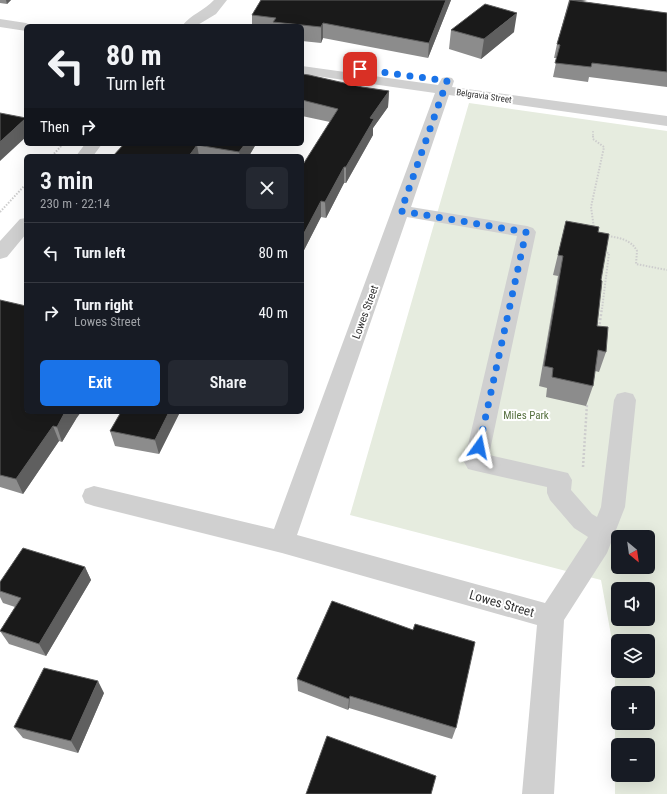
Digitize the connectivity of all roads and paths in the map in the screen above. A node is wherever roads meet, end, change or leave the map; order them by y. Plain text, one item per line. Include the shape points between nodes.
1 (221, 0) edge
2 (211, 11) junction
3 (0, 23) edge
4 (191, 24) edge
5 (207, 24) edge
6 (24, 27) edge
7 (304, 61) edge
8 (304, 70) edge
9 (446, 86) junction
10 (667, 111) edge
11 (667, 121) edge
12 (61, 146) edge
13 (92, 146) edge
14 (54, 154) edge
15 (86, 154) edge
16 (24, 186) edge
17 (401, 211) junction
18 (0, 212) edge
19 (24, 225) edge
20 (599, 235) edge
21 (0, 253) edge
22 (667, 270) edge
23 (626, 400) dead end
24 (94, 496) dead end
25 (603, 533) junction
26 (282, 542) junction
27 (551, 617) junction
28 (538, 794) edge

1 - 2 street
2 - 4 street
2 - 5 street
3 - 6 street
7 - 9 street, Belgravia Street
8 - 9 street, Belgravia Street
9 - 10 street, Belgravia Street
9 - 11 street, Belgravia Street
9 - 17 street, Lowes Street
12 - 14 path
13 - 15 street
16 - 18 path
17 - 25 street via 526,232 476,462 560,480 558,493 582,521
17 - 26 street, Lowes Street
19 - 21 street
20 - 22 path via 623,239 634,246 637,250 636,264
23 - 25 street via 613,506
24 - 26 street, Lowes Street
25 - 27 street via 598,545
26 - 27 street, Lowes Street
27 - 28 street

